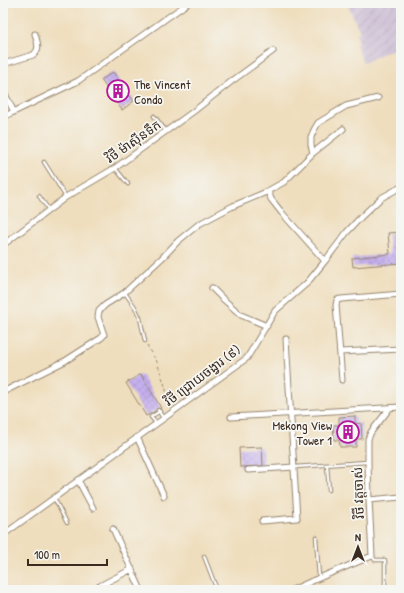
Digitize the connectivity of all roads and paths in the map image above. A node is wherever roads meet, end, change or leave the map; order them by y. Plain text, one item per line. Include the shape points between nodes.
1 (188, 3) edge
2 (35, 34) dead end
3 (273, 51) dead end
4 (3, 64) edge
5 (3, 90) edge
6 (378, 98) dead end
7 (14, 112) junction
8 (154, 116) dead end
9 (3, 117) edge
10 (343, 129) dead end
11 (166, 131) junction
12 (313, 153) junction
13 (44, 162) dead end
14 (115, 168) junction
15 (128, 184) dead end
16 (401, 187) edge
17 (268, 191) junction
18 (39, 196) dead end
19 (66, 197) junction
20 (50, 210) junction
21 (3, 245) edge
22 (325, 261) junction
23 (212, 288) dead end
24 (124, 293) junction
25 (401, 294) edge
26 (267, 326) junction
27 (286, 338) dead end
28 (146, 341) joint
29 (401, 349) edge
30 (340, 352) junction
31 (342, 380) dead end
32 (3, 392) edge
33 (401, 407) edge
34 (390, 408) junction
35 (171, 413) junction
36 (291, 414) junction
37 (231, 417) dead end
38 (164, 418) junction
39 (156, 424) junction
40 (137, 437) junction
41 (368, 462) junction
42 (327, 465) junction
43 (294, 467) junction
44 (248, 470) dead end
45 (78, 480) junction
46 (329, 490) dead end
47 (164, 496) dead end
48 (401, 497) edge
49 (54, 498) junction
50 (369, 500) junction
51 (93, 508) dead end
52 (262, 520) dead end
53 (67, 523) dead end
54 (113, 529) dead end
55 (3, 534) edge
56 (316, 537) dead end
57 (204, 556) dead end
58 (372, 556) junction
59 (132, 569) junction
60 (319, 578) junction
61 (92, 590) edge
62 (141, 590) edge
63 (217, 590) edge
64 (292, 590) edge
65 (385, 590) edge

1 - 7 street via 78,81
2 - 4 street via 37,52
3 - 11 street, វិថី ម៉ាស៊ីនទឹក
5 - 7 street
6 - 12 street via 346,106 318,123 311,137
7 - 9 street
8 - 11 lane
10 - 12 street
11 - 14 street, វិថី ម៉ាស៊ីនទឹក
12 - 17 street via 284,182
13 - 19 lane
14 - 15 lane
14 - 19 street, វិថី ម៉ាស៊ីនទឹក
16 - 22 street, វិថី ជ្រោយចង្វារ (៩) via 381,198 361,217
17 - 22 street via 282,213
17 - 24 street via 199,224
18 - 20 lane
19 - 20 street, វិថី ម៉ាស៊ីនទឹក
20 - 21 street, វិថី ម៉ាស៊ីនទឹក
22 - 26 street, វិថី ជ្រោយចង្វារ (៩) via 307,283 277,309
23 - 26 street via 241,314
24 - 28 lane via 135,307
24 - 32 street via 105,304 99,311 98,317 104,335 101,338 65,361
25 - 30 street via 337,300
26 - 35 street, វិថី ជ្រោយចង្វារ (៩) via 247,358
27 - 36 street
28 - 35 path via 156,359
29 - 30 street
30 - 31 street
33 - 34 street
34 - 36 street
34 - 41 street, វិថី វត្តចាស់ via 368,439
35 - 38 street, វិថី ជ្រោយចង្វារ (៩)
36 - 37 street
36 - 43 street
38 - 39 street, វិថី ជ្រោយចង្វារ (៩)
38 - 39 lane via 159,411 151,417
39 - 40 street, វិថី ជ្រោយចង្វារ (៩)
40 - 45 street, វិថី ជ្រោយចង្វារ (៩)
40 - 47 street
41 - 42 lane
41 - 50 street, វិថី វត្តចាស់
42 - 43 lane
42 - 46 lane
43 - 44 street
43 - 52 street via 297,518
45 - 49 street, វិថី ជ្រោយចង្វារ (៩)
45 - 51 street
48 - 50 street
49 - 53 lane
49 - 55 street, វិថី ជ្រោយចង្វារ (៩)
50 - 58 street, វិថី វត្តចាស់
54 - 59 street
56 - 60 lane
57 - 63 lane
58 - 60 street
58 - 65 lane via 375,560 385,560
59 - 61 street
59 - 62 street
60 - 64 street

